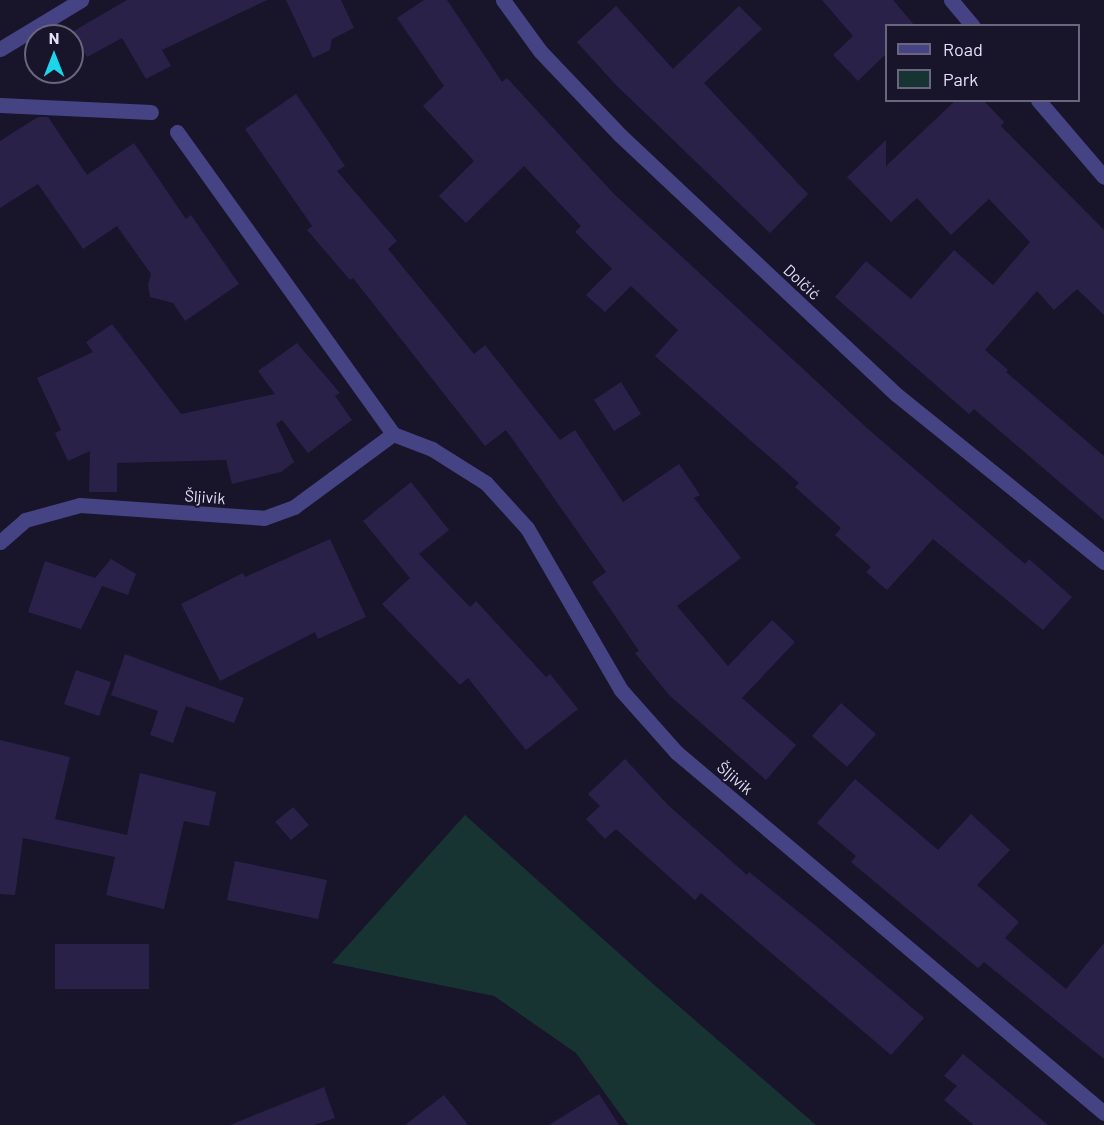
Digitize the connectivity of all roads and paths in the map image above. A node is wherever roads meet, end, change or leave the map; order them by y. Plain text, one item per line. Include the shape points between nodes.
1 (81, 0) edge
2 (503, 0) edge
3 (951, 0) edge
4 (971, 24) edge
5 (0, 49) edge
6 (1040, 102) edge
7 (0, 105) edge
8 (151, 112) dead end
9 (177, 132) dead end
10 (1104, 177) edge
11 (393, 434) junction
12 (0, 542) edge
13 (1104, 562) edge
14 (1104, 1113) edge

1 - 5 street
2 - 13 street, Dolčić via 540,51 621,136 897,395
3 - 4 street
6 - 10 street
7 - 8 street
9 - 11 street
11 - 12 street, Šljivik via 294,507 264,518 80,505 25,520
11 - 14 street, Šljivik via 432,449 486,483 527,528 621,690 676,752

